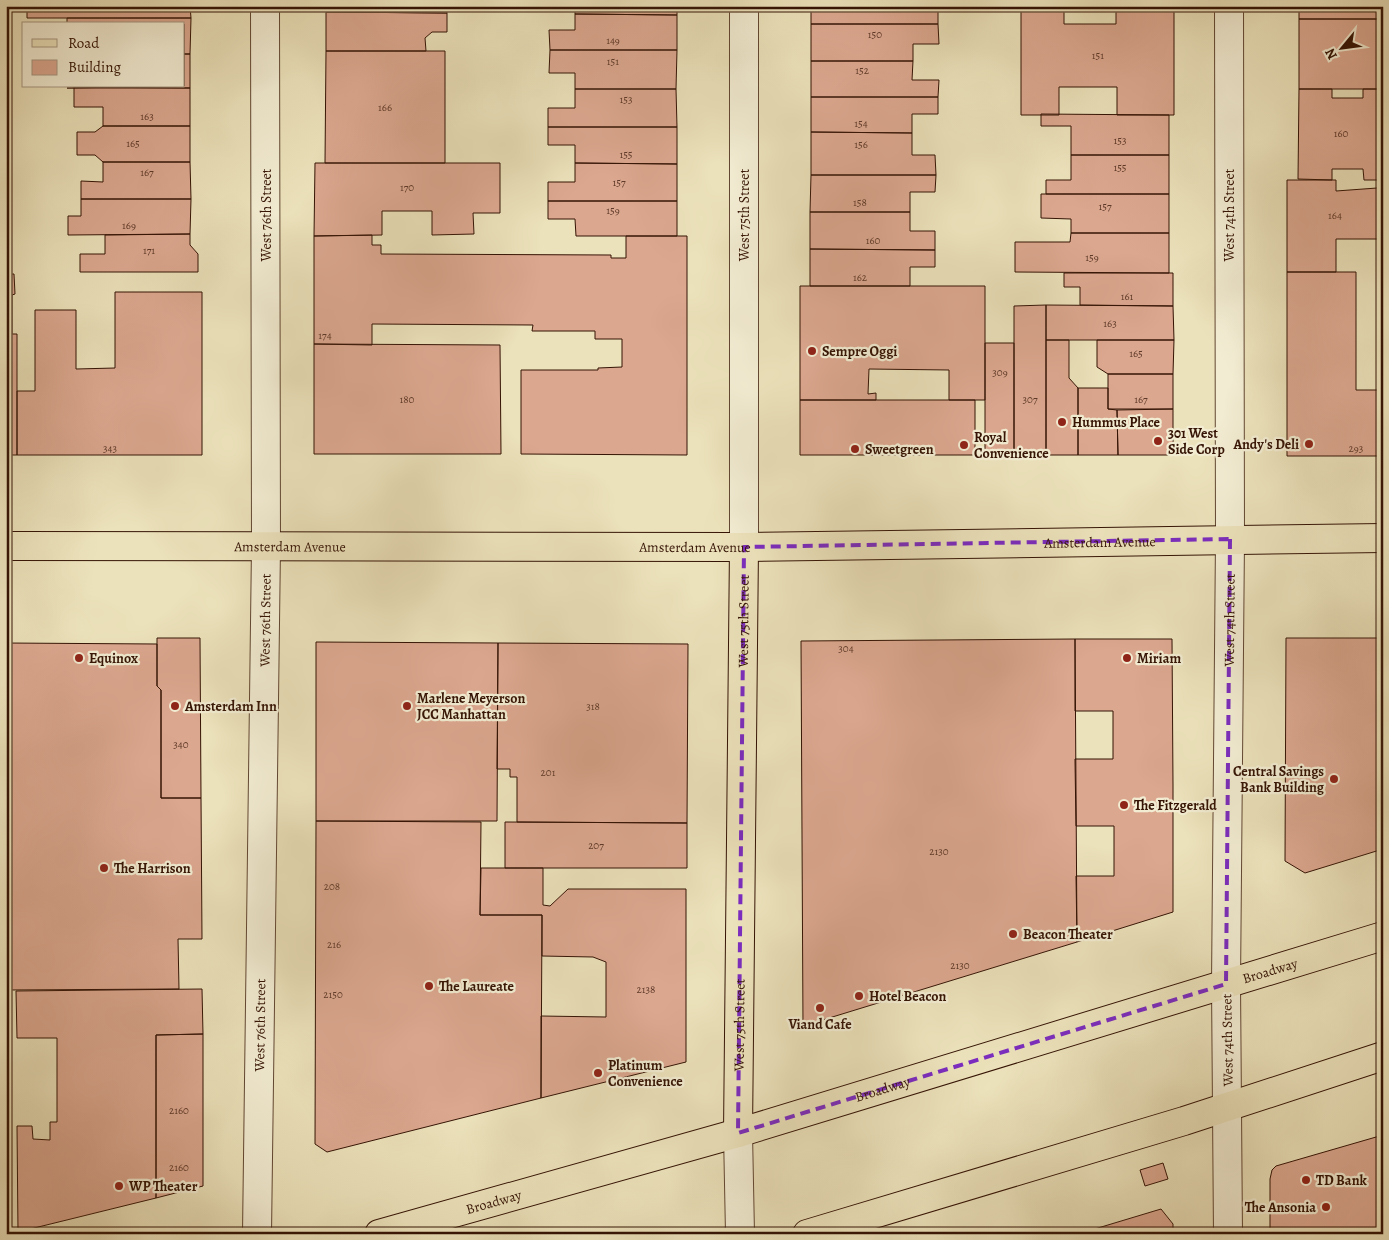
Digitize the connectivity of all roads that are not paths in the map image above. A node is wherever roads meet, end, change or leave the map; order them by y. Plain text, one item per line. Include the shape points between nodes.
1 (265, 6) edge
2 (744, 6) edge
3 (1228, 6) edge
4 (1383, 538) edge
5 (1230, 539) junction
6 (6, 546) edge
7 (266, 547) junction
8 (744, 547) junction
9 (1383, 936) edge
10 (1226, 984) junction
11 (1383, 1056) edge
12 (1228, 1106) junction
13 (738, 1133) junction
14 (257, 1234) edge
15 (379, 1234) edge
16 (740, 1234) edge
17 (807, 1234) edge
18 (1228, 1234) edge

1 - 7 street, West 76th Street
2 - 8 street, West 75th Street
3 - 5 street, West 74th Street
4 - 5 main road, Amsterdam Avenue
5 - 8 main road, Amsterdam Avenue
5 - 10 street, West 74th Street
6 - 7 main road, Amsterdam Avenue
7 - 8 main road, Amsterdam Avenue
7 - 14 street, West 76th Street
8 - 13 main road, West 75th Street
9 - 10 main road, Broadway
10 - 12 street, West 74th Street
10 - 13 main road, Broadway
11 - 12 main road
12 - 17 main road
12 - 18 street, West 74th Street
13 - 15 main road, Broadway
13 - 16 street, West 75th Street

